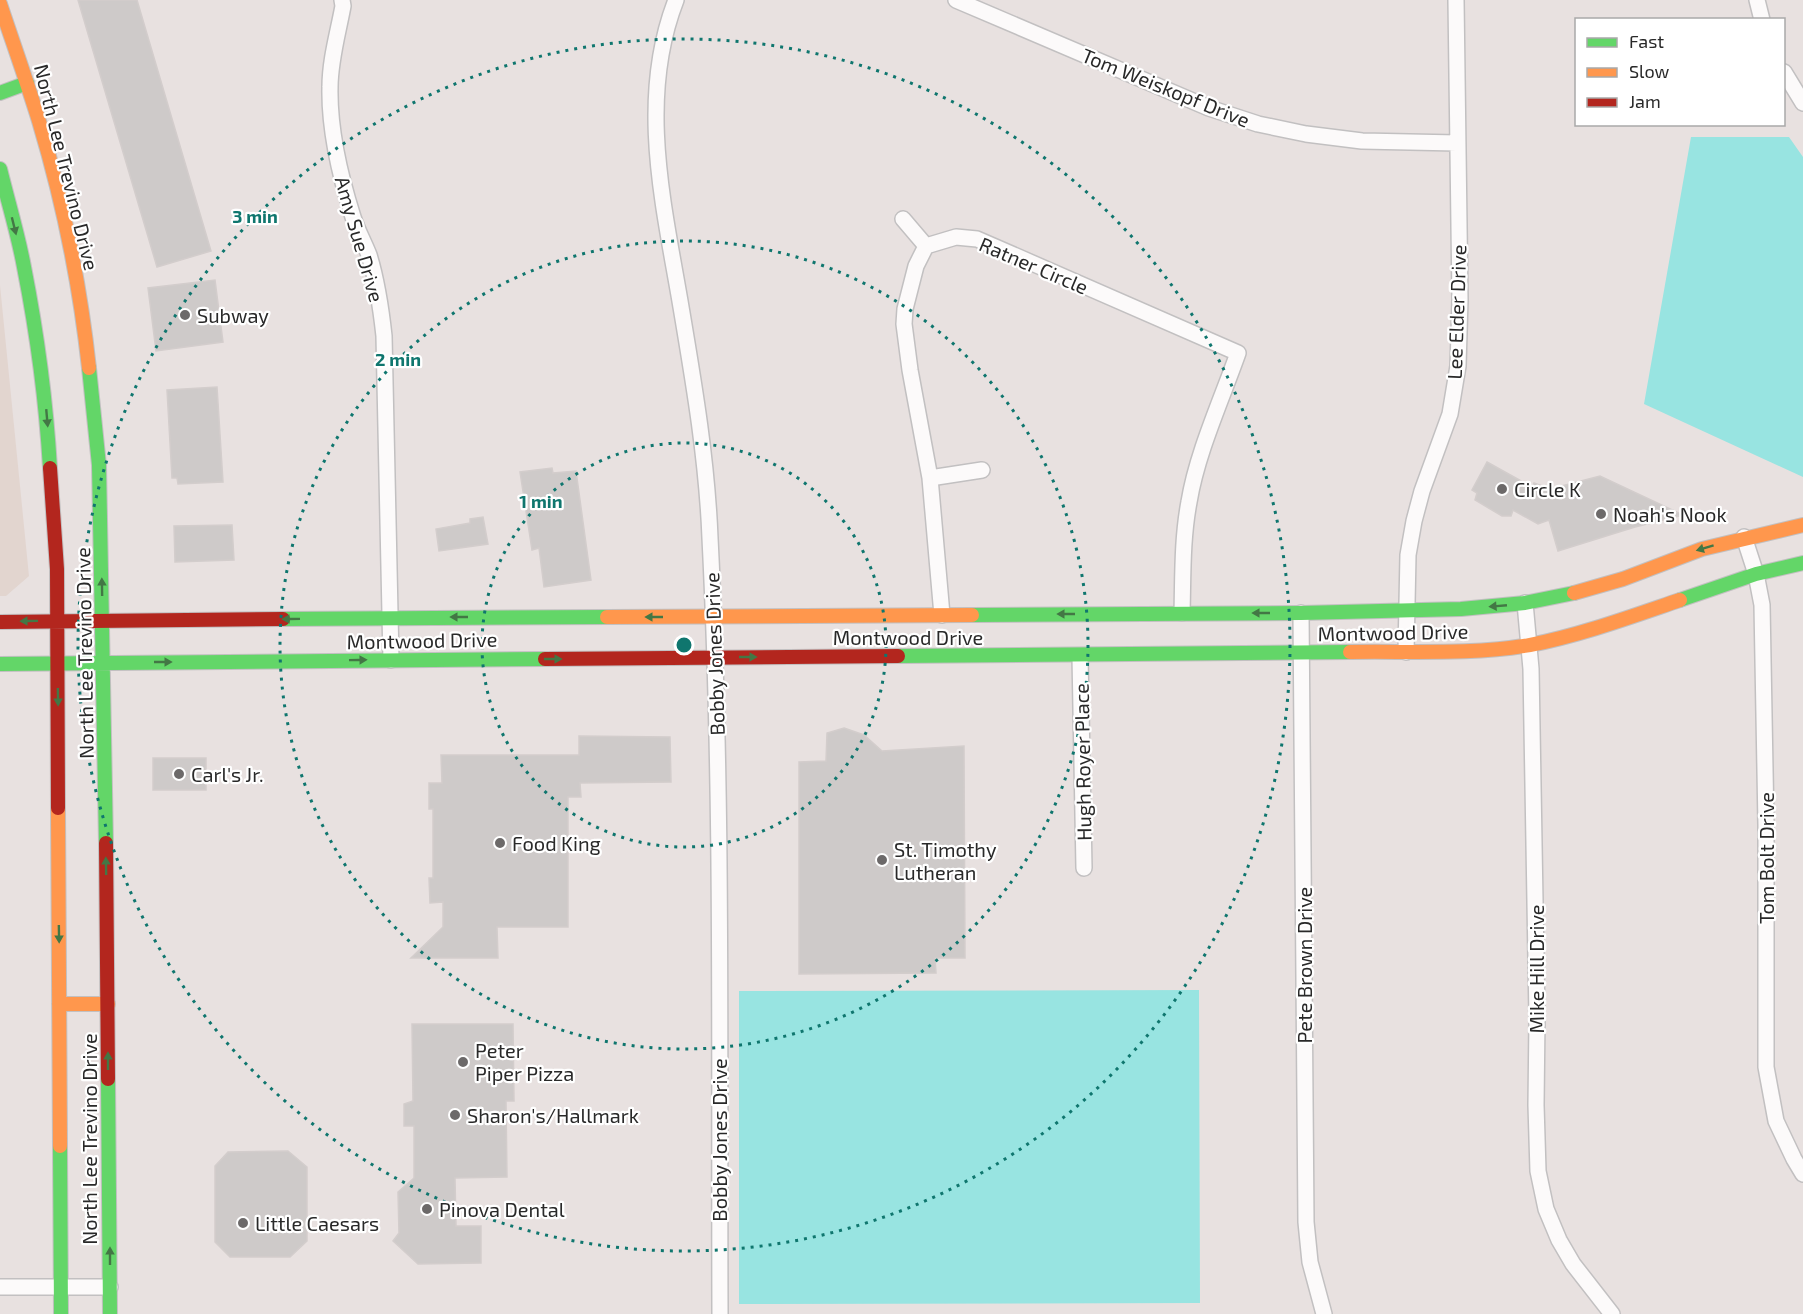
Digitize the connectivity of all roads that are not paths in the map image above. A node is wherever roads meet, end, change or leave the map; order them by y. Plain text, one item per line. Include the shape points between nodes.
1 (342, 0) edge
2 (676, 0) edge
3 (956, 0) edge
4 (1456, 0) edge
5 (1757, 0) edge
6 (0, 4) edge
7 (1762, 18) edge
8 (1785, 74) edge
9 (27, 83) junction
10 (0, 93) edge
11 (1803, 103) edge
12 (1457, 143) junction
13 (0, 169) edge
14 (903, 219) dead end
15 (926, 246) junction
16 (982, 470) dead end
17 (930, 478) junction
18 (1803, 525) edge
19 (1744, 537) junction
20 (1803, 563) edge
21 (1756, 574) junction
22 (1525, 603) junction
23 (1406, 612) junction
24 (1182, 613) junction
25 (1301, 613) junction
26 (942, 615) junction
27 (712, 617) junction
28 (391, 618) junction
29 (58, 621) junction
30 (103, 621) junction
31 (0, 622) edge
32 (1528, 645) junction
33 (1406, 652) junction
34 (1302, 653) junction
35 (714, 657) junction
36 (1080, 657) junction
37 (391, 660) junction
38 (57, 663) junction
39 (104, 663) junction
40 (0, 664) edge
41 (1084, 868) dead end
42 (58, 1004) junction
43 (108, 1004) junction
44 (1803, 1174) edge
45 (0, 1287) edge
46 (60, 1287) junction
47 (110, 1287) junction
48 (61, 1314) edge
49 (110, 1314) edge
50 (720, 1314) edge
51 (1324, 1314) edge
52 (1612, 1314) edge

1 - 28 street, Amy Sue Drive via 330,87 331,116 354,219 378,289 384,336
2 - 27 street, Bobby Jones Drive via 661,49 655,137 700,415 711,539
3 - 12 street, Tom Weiskopf Drive via 1209,108 1258,124 1362,141
4 - 12 street, Lee Elder Drive
5 - 7 street
6 - 9 main road, North Lee Trevino Drive
8 - 11 street
9 - 10 main road
30 -> 9 main road, North Lee Trevino Drive via 99,465 87,354 58,196
12 - 23 street, Lee Elder Drive via 1458,366 1450,414 1414,521
13 -> 29 main road, North Lee Trevino Drive via 24,265 47,416
14 - 15 street
15 - 17 street via 916,266 904,324
15 - 24 street, Ratner Circle via 956,237 977,239 1238,353 1189,501
16 - 17 street
17 - 26 street
18 - 19 main road, Montwood Drive
19 - 21 street, Tom Bolt Drive
19 -> 22 main road, Montwood Drive via 1581,592
20 - 21 main road, Montwood Drive
21 - 32 main road, Montwood Drive via 1599,628
21 - 44 street, Tom Bolt Drive via 1762,605 1764,674 1766,1067 1776,1121
22 -> 23 main road, Montwood Drive
22 - 32 street, Mike Hill Drive
23 - 25 main road, Montwood Drive
23 - 33 street, Lee Elder Drive
25 -> 24 main road, Montwood Drive
24 -> 26 main road, Montwood Drive
25 - 34 street, Pete Brown Drive
26 - 27 main road, Montwood Drive
27 -> 28 main road, Montwood Drive
27 - 35 street, Bobby Jones Drive
28 -> 30 main road, Montwood Drive
28 - 37 street, Amy Sue Drive
29 - 30 main road, Montwood Drive
29 -> 31 main road, Montwood Drive
29 - 38 main road, North Lee Trevino Drive
30 - 39 main road, North Lee Trevino Drive
32 - 33 main road, Montwood Drive
32 - 52 street, Mike Hill Drive via 1538,1171 1546,1209 1559,1240
33 - 34 main road, Montwood Drive
34 - 36 main road, Montwood Drive
34 - 51 street, Pete Brown Drive via 1306,1222 1313,1280
35 -> 36 main road, Montwood Drive
37 -> 35 main road, Montwood Drive
35 - 50 street, Bobby Jones Drive via 720,885
36 - 41 street, Hugh Royer Place
39 -> 37 main road, Montwood Drive
38 - 39 main road, Montwood Drive
38 - 40 main road, Montwood Drive
38 -> 42 main road, North Lee Trevino Drive
43 -> 39 main road, North Lee Trevino Drive
42 - 43 main road
42 - 46 main road, North Lee Trevino Drive
47 -> 43 main road, North Lee Trevino Drive
45 - 46 street
46 - 47 street
46 - 48 main road, North Lee Trevino Drive
47 - 49 main road, North Lee Trevino Drive

